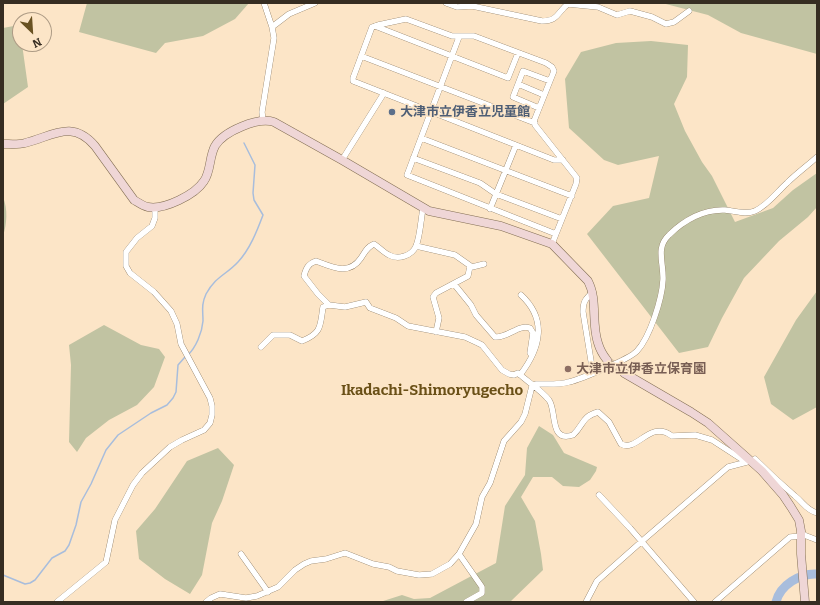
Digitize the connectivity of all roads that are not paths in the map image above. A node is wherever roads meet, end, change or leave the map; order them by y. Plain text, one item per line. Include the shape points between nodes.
1 (264, 3) edge
2 (315, 3) edge
3 (446, 3) edge
4 (689, 11) dead end
5 (375, 26) junction
6 (272, 28) junction
7 (459, 37) junction
8 (518, 53) junction
9 (361, 56) junction
10 (452, 56) junction
11 (550, 81) junction
12 (518, 84) junction
13 (440, 86) junction
14 (384, 93) junction
15 (544, 95) junction
16 (539, 108) junction
17 (431, 112) junction
18 (263, 121) junction
19 (535, 123) junction
20 (421, 138) junction
21 (3, 144) edge
22 (516, 145) junction
23 (817, 157) edge
24 (413, 158) junction
25 (342, 160) junction
26 (563, 160) junction
27 (506, 170) junction
28 (496, 194) junction
29 (572, 196) junction
30 (423, 208) junction
31 (490, 209) junction
32 (155, 210) dead end
33 (562, 219) junction
34 (556, 234) junction
35 (552, 244) junction
36 (416, 246) junction
37 (484, 264) dead end
38 (470, 266) junction
39 (454, 284) junction
40 (593, 292) junction
41 (521, 295) dead end
42 (329, 305) junction
43 (436, 332) junction
44 (261, 347) dead end
45 (532, 354) junction
46 (607, 360) tunnel mouth
47 (593, 373) junction
48 (624, 373) tunnel mouth
49 (520, 375) junction
50 (532, 386) junction
51 (750, 461) junction
52 (599, 496) dead end
53 (817, 514) edge
54 (801, 533) junction
55 (817, 540) edge
56 (641, 542) junction
57 (241, 554) dead end
58 (459, 554) junction
59 (268, 592) junction
60 (57, 602) edge
61 (206, 602) edge
62 (466, 602) edge
63 (586, 602) edge
64 (694, 602) edge
65 (715, 602) edge
66 (805, 602) edge

1 - 6 street
2 - 6 street via 288,14
3 - 4 street via 456,7 472,6 542,21 556,18 568,4 598,7 617,15 630,11 666,24 674,22
5 - 7 street via 406,19
5 - 9 street via 372,27
5 - 10 street
6 - 18 street via 274,38 262,112
7 - 8 street via 474,36
7 - 10 street
8 - 10 street via 508,78
8 - 11 street via 552,67 554,71
9 - 13 street
9 - 14 street via 353,81
10 - 13 street
11 - 12 street via 523,71
11 - 15 street
12 - 15 street
12 - 16 street via 513,97
13 - 17 street
13 - 19 street
14 - 17 street
14 - 25 street
15 - 16 street
16 - 19 street
17 - 20 street
17 - 22 street
18 - 21 street via 223,137 214,147 208,173 199,187 172,203 156,207 141,205 134,200 90,140 76,132 54,133 13,145
18 - 25 street via 274,122
19 - 26 street
20 - 24 street
20 - 27 street
22 - 26 street via 554,160
22 - 27 street
23 - 47 street via 764,206 750,212 725,210 697,215 669,235 661,247 663,290 643,342 630,357
24 - 28 street via 480,183
24 - 31 street via 407,175
25 - 30 street
26 - 29 street via 577,178
27 - 28 street
27 - 29 street
28 - 31 street
28 - 33 street
29 - 33 street
30 - 35 street via 501,226
30 - 36 street
31 - 34 street
32 - 60 street via 152,226 137,238 126,252 126,266 130,273 171,311 181,344 210,398 212,415 204,430 170,447 142,473 115,520 106,562
33 - 34 street
34 - 35 street
35 - 40 street via 588,281
36 - 38 street via 455,255
36 - 42 street via 412,252 398,258 390,256 374,244 369,246 360,260 342,270 316,261 311,263 306,268 304,276
37 - 38 street
38 - 39 street via 468,276
39 - 43 street via 433,297 439,318
39 - 45 street via 495,337 521,328 530,328 533,333 530,352
40 - 46 street via 597,342
40 - 47 street via 585,298 583,312
41 - 45 street via 529,302 539,329
42 - 43 street via 345,306 366,302 370,308 396,318 408,326
42 - 44 street via 323,307 320,327 314,336 302,341 290,335 273,335
43 - 49 street via 465,337 482,345 502,370
45 - 49 street
47 - 50 street via 568,383
48 - 51 street via 691,412 721,433
49 - 50 street
50 - 51 street via 550,402 556,427 562,436 573,435 589,414 598,412 609,422 620,444 630,445 660,431 672,436 696,434
50 - 58 street via 525,414 504,441 490,483 482,498 476,524
51 - 53 street via 797,497 808,510
51 - 54 street via 762,471 791,507 799,520
51 - 56 street via 728,467
52 - 56 street
54 - 55 street
54 - 65 street via 790,538
54 - 66 street
56 - 63 street via 597,581
56 - 64 street
57 - 59 street
58 - 59 street via 450,564 432,574 419,575 373,564 344,553 304,564 278,587
58 - 62 street via 482,588 482,593
59 - 61 street via 246,598 220,594

